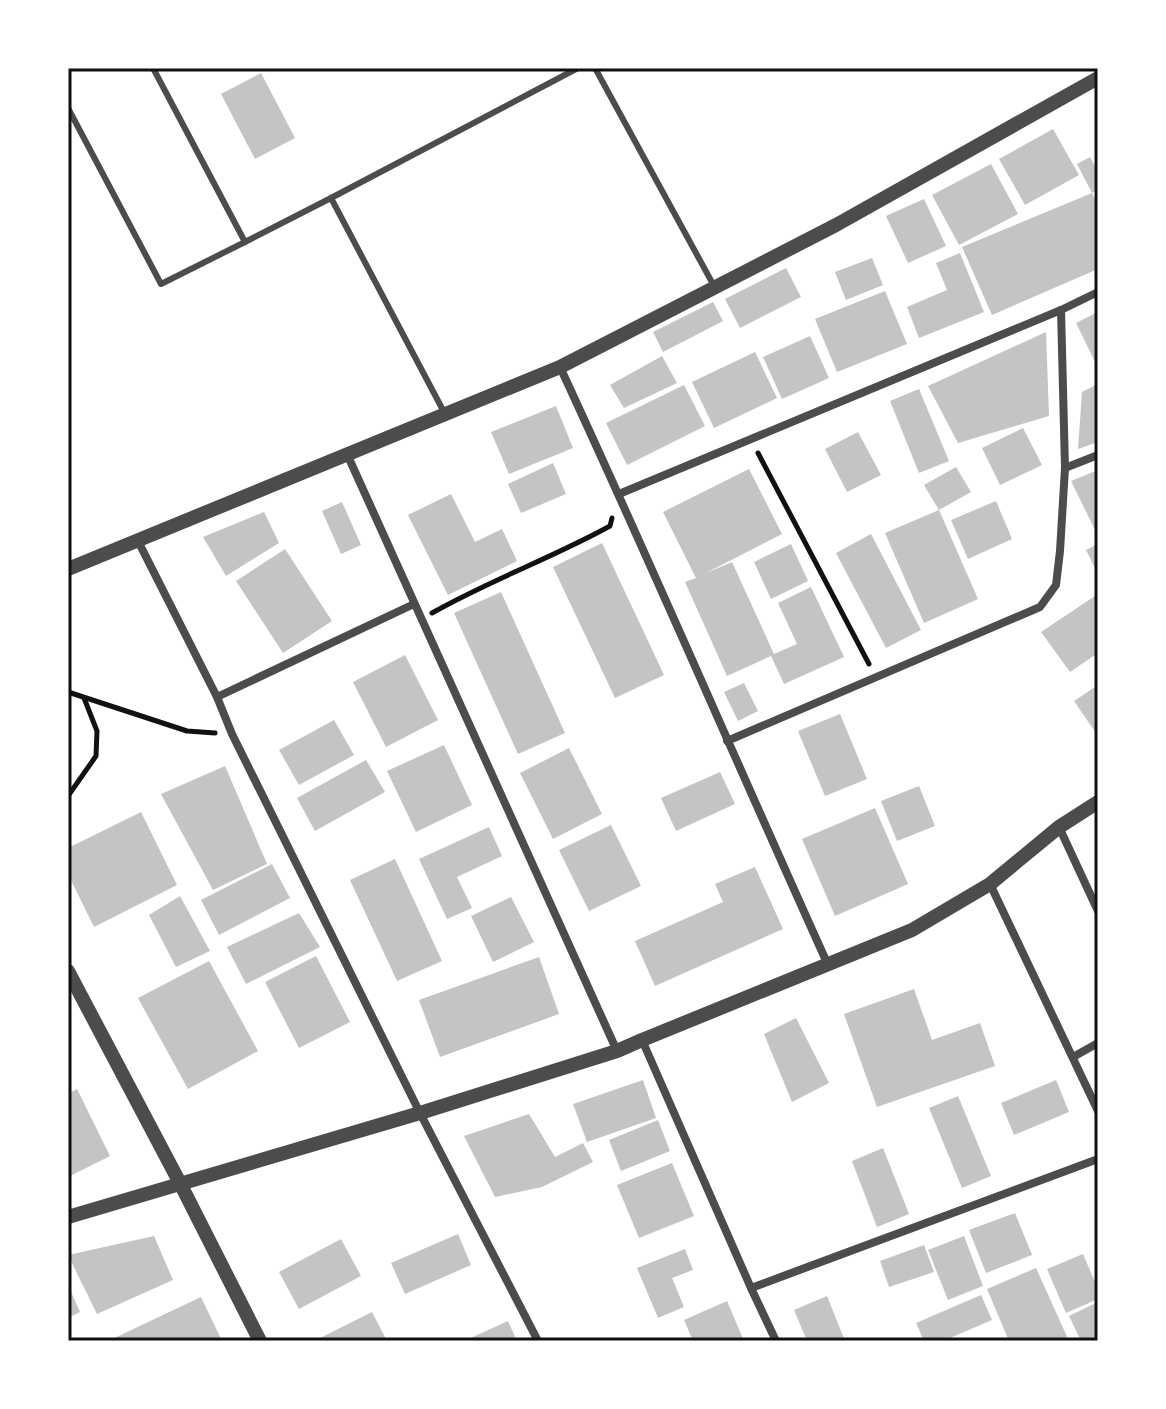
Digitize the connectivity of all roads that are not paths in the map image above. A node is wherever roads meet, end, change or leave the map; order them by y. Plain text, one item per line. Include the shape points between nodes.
1 (153, 68) edge
2 (578, 68) edge
3 (595, 68) edge
4 (1098, 78) edge
5 (68, 108) edge
6 (331, 198) junction
7 (245, 242) junction
8 (715, 287) junction
9 (1098, 292) edge
10 (1061, 310) junction
11 (560, 367) junction
12 (445, 414) junction
13 (347, 454) junction
14 (1098, 455) edge
15 (1065, 468) junction
16 (619, 494) junction
17 (138, 541) junction
18 (68, 569) edge
19 (414, 604) junction
20 (217, 697) junction
21 (727, 741) junction
22 (1098, 802) edge
23 (1059, 827) junction
24 (990, 884) junction
25 (1098, 911) edge
26 (828, 965) junction
27 (68, 971) edge
28 (642, 1040) junction
29 (1098, 1043) edge
30 (617, 1051) junction
31 (1073, 1057) junction
32 (1098, 1111) edge
33 (420, 1113) junction
34 (1098, 1159) edge
35 (181, 1185) junction
36 (68, 1217) edge
37 (751, 1288) junction
38 (260, 1341) edge
39 (538, 1341) edge
40 (776, 1341) edge

1 - 7 lane
2 - 6 lane
3 - 8 lane
4 - 8 street
5 - 7 lane via 161,284
6 - 7 lane
6 - 12 lane
8 - 11 street
9 - 10 street
10 - 15 street
10 - 16 street
11 - 12 street
11 - 16 street
12 - 13 street
13 - 17 street
13 - 19 street
14 - 15 street
15 - 21 street via 1056,585 1040,607
16 - 21 street
17 - 18 street
17 - 20 street
19 - 20 street
19 - 30 street
20 - 33 street
21 - 26 street
22 - 23 street
23 - 24 street
23 - 25 street
24 - 26 street via 912,930
24 - 31 street
26 - 28 street
27 - 35 street
28 - 30 street
28 - 37 street
29 - 31 street
30 - 33 street
31 - 32 street
33 - 35 street
33 - 39 street
34 - 37 street
35 - 36 street
35 - 38 street
37 - 40 street

